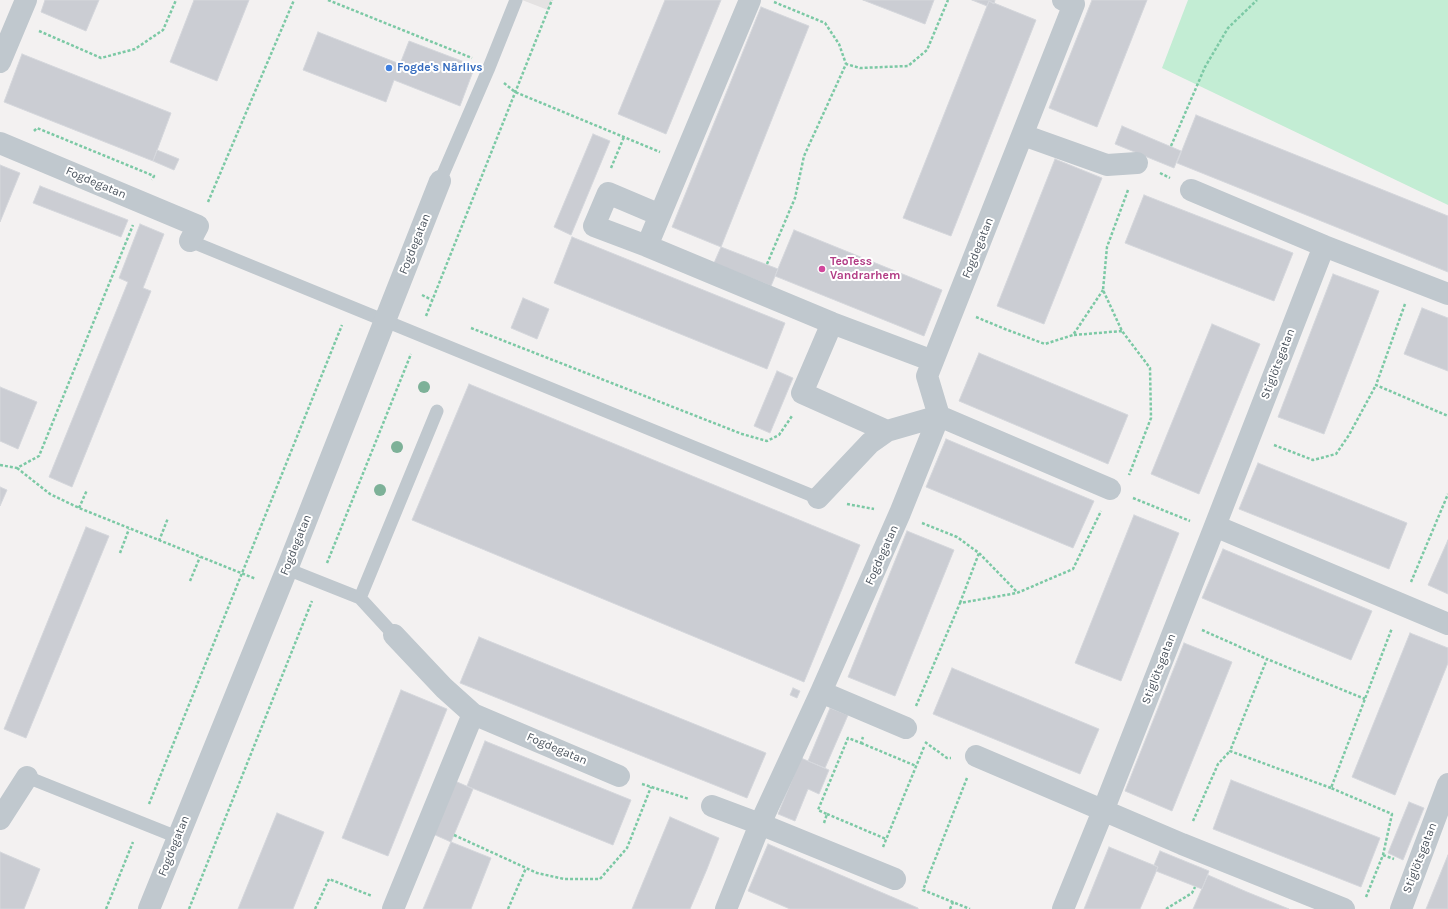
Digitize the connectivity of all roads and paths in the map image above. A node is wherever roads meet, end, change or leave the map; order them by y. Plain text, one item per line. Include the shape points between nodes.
1 (26, 0) edge
2 (176, 0) edge
3 (294, 0) edge
4 (516, 0) edge
5 (552, 0) edge
6 (750, 0) edge
7 (769, 0) edge
8 (948, 0) edge
9 (1063, 0) edge
10 (1257, 0) edge
11 (18, 22) junction
12 (0, 62) edge
13 (846, 64) junction
14 (1023, 135) junction
15 (624, 137) dead end
16 (5, 145) edge
17 (1171, 146) dead end
18 (1137, 163) junction
19 (440, 181) joint
20 (1191, 190) joint
21 (608, 193) junction
22 (142, 202) junction
23 (660, 215) junction
24 (194, 233) junction
25 (647, 246) junction
26 (1324, 246) junction
27 (767, 264) dead end
28 (1413, 280) junction
29 (1103, 290) junction
30 (1448, 294) edge
31 (350, 306) junction
32 (955, 307) junction
33 (385, 321) junction
34 (832, 322) junction
35 (471, 328) dead end
36 (1122, 331) junction
37 (418, 335) junction
38 (1073, 335) junction
39 (933, 361) junction
40 (1376, 386) junction
41 (802, 393) junction
42 (437, 411) dead end
43 (939, 416) junction
44 (1448, 416) edge
45 (887, 431) junction
46 (1250, 436) junction
47 (0, 464) edge
48 (18, 468) junction
49 (87, 490) dead end
50 (1116, 492) junction
51 (1448, 494) edge
52 (818, 498) junction
53 (79, 508) junction
54 (900, 514) junction
55 (168, 518) dead end
56 (1214, 528) junction
57 (129, 529) junction
58 (159, 541) junction
59 (120, 553) dead end
60 (979, 553) junction
61 (200, 557) junction
62 (241, 573) junction
63 (283, 579) junction
64 (190, 581) dead end
65 (319, 582) junction
66 (1017, 593) junction
67 (360, 598) junction
68 (960, 604) junction
69 (1401, 605) junction
70 (1178, 620) junction
71 (1448, 624) edge
72 (394, 635) joint
73 (1267, 659) junction
74 (821, 692) junction
75 (1364, 699) junction
76 (473, 714) junction
77 (873, 714) junction
78 (906, 728) junction
79 (926, 742) junction
80 (860, 743) junction
81 (1230, 751) junction
82 (976, 756) junction
83 (916, 766) junction
84 (28, 776) joint
85 (619, 776) joint
86 (1448, 784) edge
87 (651, 787) junction
88 (1331, 788) junction
89 (712, 806) joint
90 (1103, 811) junction
91 (827, 814) junction
92 (0, 819) edge
93 (141, 823) junction
94 (760, 824) junction
95 (454, 835) dead end
96 (177, 837) junction
97 (886, 839) junction
98 (1182, 844) junction
99 (814, 846) junction
100 (526, 868) junction
101 (873, 870) junction
102 (895, 878) dead end
103 (1195, 886) dead end
104 (953, 902) junction
105 (1364, 902) dead end
106 (393, 907) edge
107 (106, 909) edge
108 (149, 909) edge
109 (189, 909) edge
110 (315, 909) edge
111 (508, 909) edge
112 (726, 909) edge
113 (950, 909) edge
114 (970, 909) edge
115 (1063, 909) edge
116 (1166, 909) edge
117 (1344, 909) edge
118 (1401, 909) edge

1 - 11 street
2 - 11 path via 163,30 135,49 101,58
3 - 24 path
4 - 19 lane
5 - 37 path
6 - 23 street
7 - 13 path via 825,23 839,44
8 - 13 path via 927,50 908,66 860,68
9 - 14 street, Fogdegatan via 1074,4
10 - 17 path via 1228,28 1209,61
11 - 12 street
13 - 27 path via 804,156 795,198
14 - 18 street via 1107,165
14 - 32 street, Fogdegatan
15 - 21 path via 606,179
16 - 22 street, Fogdegatan
16 - 22 path via 37,128 154,176
18 - 20 path
18 - 29 path via 1107,247
19 - 33 street, Fogdegatan
20 - 26 street
21 - 23 street
21 - 25 street via 594,226
22 - 24 street, Fogdegatan
22 - 48 path via 39,456
23 - 25 street
24 - 31 lane
25 - 34 street
26 - 28 street
26 - 46 street, Stiglötsgatan
28 - 30 street
28 - 40 path
29 - 36 path
29 - 38 path
31 - 33 lane
31 - 62 path
32 - 38 path via 1005,330 1045,344
32 - 39 street, Fogdegatan
33 - 37 lane
33 - 63 street, Fogdegatan
34 - 39 street
34 - 41 street
35 - 41 path via 742,434 767,441 779,435 792,417
36 - 38 path
36 - 50 path via 1150,368 1152,418
37 - 52 lane
37 - 65 path
39 - 43 street, Fogdegatan via 927,376
40 - 44 path
40 - 46 path via 1336,454 1312,460
41 - 45 street
42 - 67 lane
43 - 45 street
43 - 50 street
43 - 54 street, Fogdegatan
45 - 52 street via 870,443
46 - 56 street, Stiglötsgatan
47 - 48 path
48 - 53 path via 50,494
49 - 53 path
50 - 56 path
50 - 66 path via 1101,511 1073,569
51 - 69 path
52 - 54 path
53 - 57 path
54 - 60 path via 957,538
54 - 74 street, Fogdegatan
55 - 58 path
56 - 69 street
56 - 70 street, Stiglötsgatan
57 - 58 path
57 - 59 path
58 - 61 path
60 - 66 path
60 - 68 path
61 - 62 path
61 - 64 path
62 - 63 path
62 - 93 path
63 - 65 lane
63 - 96 street, Fogdegatan
65 - 67 lane
65 - 109 path
66 - 68 path
67 - 72 lane
68 - 78 path
69 - 71 street
69 - 75 path
70 - 73 path
70 - 90 street, Stiglötsgatan
72 - 76 street, Fogdegatan via 444,688
73 - 75 path
73 - 81 path
74 - 77 street
74 - 94 street, Fogdegatan
75 - 88 path
76 - 85 street, Fogdegatan
76 - 106 street
77 - 78 street
77 - 80 path
78 - 79 path
79 - 82 path via 947,758
79 - 83 path
80 - 83 path
80 - 91 path via 848,738 818,810
81 - 88 path
81 - 98 path via 1218,764
82 - 90 street
82 - 104 path via 923,890
83 - 97 path
84 - 92 street
84 - 93 lane
85 - 87 path
86 - 118 street, Stiglötsgatan
87 - 89 path
87 - 100 path via 627,848 600,879 564,879
88 - 105 path via 1392,814 1383,855
89 - 94 street
90 - 98 street
90 - 115 street, Stiglötsgatan
91 - 97 path
91 - 99 path
93 - 96 lane
93 - 107 path
94 - 99 street
94 - 112 street, Fogdegatan
95 - 100 path
96 - 108 street, Fogdegatan
97 - 101 path
98 - 117 street
99 - 101 street
100 - 111 path
101 - 102 street
103 - 116 path via 1192,893
104 - 113 path
104 - 114 path
106 - 110 path via 329,879

